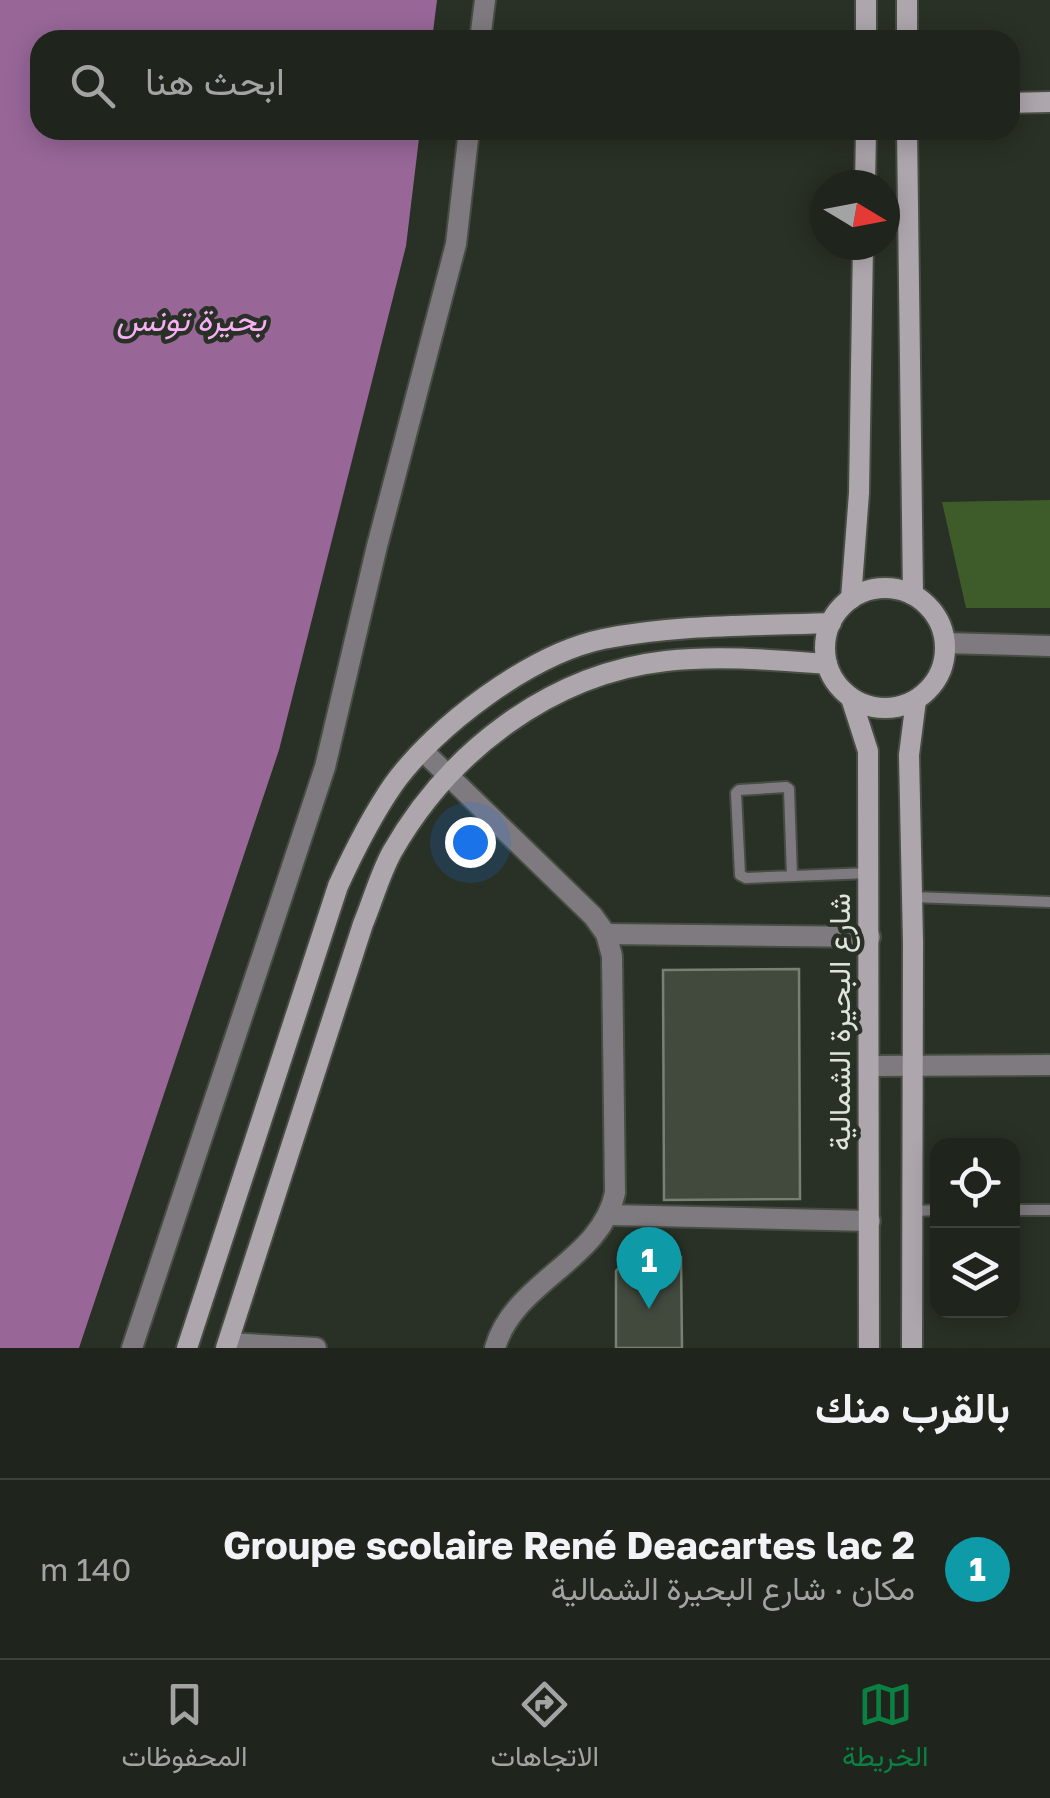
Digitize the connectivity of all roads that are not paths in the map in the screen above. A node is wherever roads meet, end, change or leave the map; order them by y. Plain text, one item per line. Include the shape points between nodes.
1 (485, 0) edge
2 (866, 0) edge
3 (906, 0) edge
4 (481, 30) edge
5 (866, 30) edge
6 (907, 30) edge
7 (1050, 102) edge
8 (1020, 103) edge
9 (468, 140) edge
10 (866, 140) edge
11 (907, 140) edge
12 (865, 170) edge
13 (863, 260) edge
14 (912, 595) junction
15 (851, 599) junction
16 (831, 623) junction
17 (945, 643) junction
18 (1050, 646) edge
19 (828, 664) junction
20 (852, 698) junction
21 (916, 700) junction
22 (423, 751) junction
23 (449, 776) junction
24 (869, 873) junction
25 (792, 876) junction
26 (912, 897) junction
27 (1050, 902) edge
28 (606, 934) junction
29 (870, 937) junction
30 (1050, 1065) edge
31 (870, 1066) junction
32 (914, 1067) junction
33 (914, 1210) junction
34 (930, 1210) edge
35 (1020, 1210) edge
36 (1050, 1210) edge
37 (610, 1215) junction
38 (870, 1221) junction
39 (227, 1346) edge
40 (132, 1348) edge
41 (187, 1348) edge
42 (316, 1348) edge
43 (495, 1348) edge
44 (869, 1348) edge
45 (912, 1348) edge

1 - 4 street
2 - 5 main road
3 - 6 main road
7 - 8 main road
9 - 40 street via 456,244 325,766
10 - 12 main road
11 - 14 main road
13 - 15 main road
14 - 15 main road via 892,588
14 - 17 main road via 938,620
15 - 16 main road
16 - 19 main road
16 - 22 main road via 658,630 599,640 538,662
17 - 18 street
17 - 21 main road via 939,676
19 - 20 main road
19 - 23 main road via 666,661 616,671 552,695 500,727
20 - 21 main road via 872,708
20 - 24 main road, شارع البحيرة الشمالية via 868,751
21 - 26 main road via 909,755
22 - 23 street
22 - 41 main road via 360,838 338,886
23 - 28 street
23 - 39 main road via 390,855
24 - 25 lane
24 - 29 main road, شارع البحيرة الشمالية
25 - 25 lane via 789,790 739,790 740,875
26 - 27 lane
26 - 32 main road
28 - 29 street
28 - 37 street via 612,956
29 - 31 main road, شارع البحيرة الشمالية
30 - 32 street
31 - 32 street
31 - 38 main road, شارع البحيرة الشمالية
32 - 33 main road
33 - 34 lane
33 - 45 main road
35 - 36 lane
37 - 38 street
37 - 43 street via 525,1299
38 - 44 main road, شارع البحيرة الشمالية
39 - 42 street

